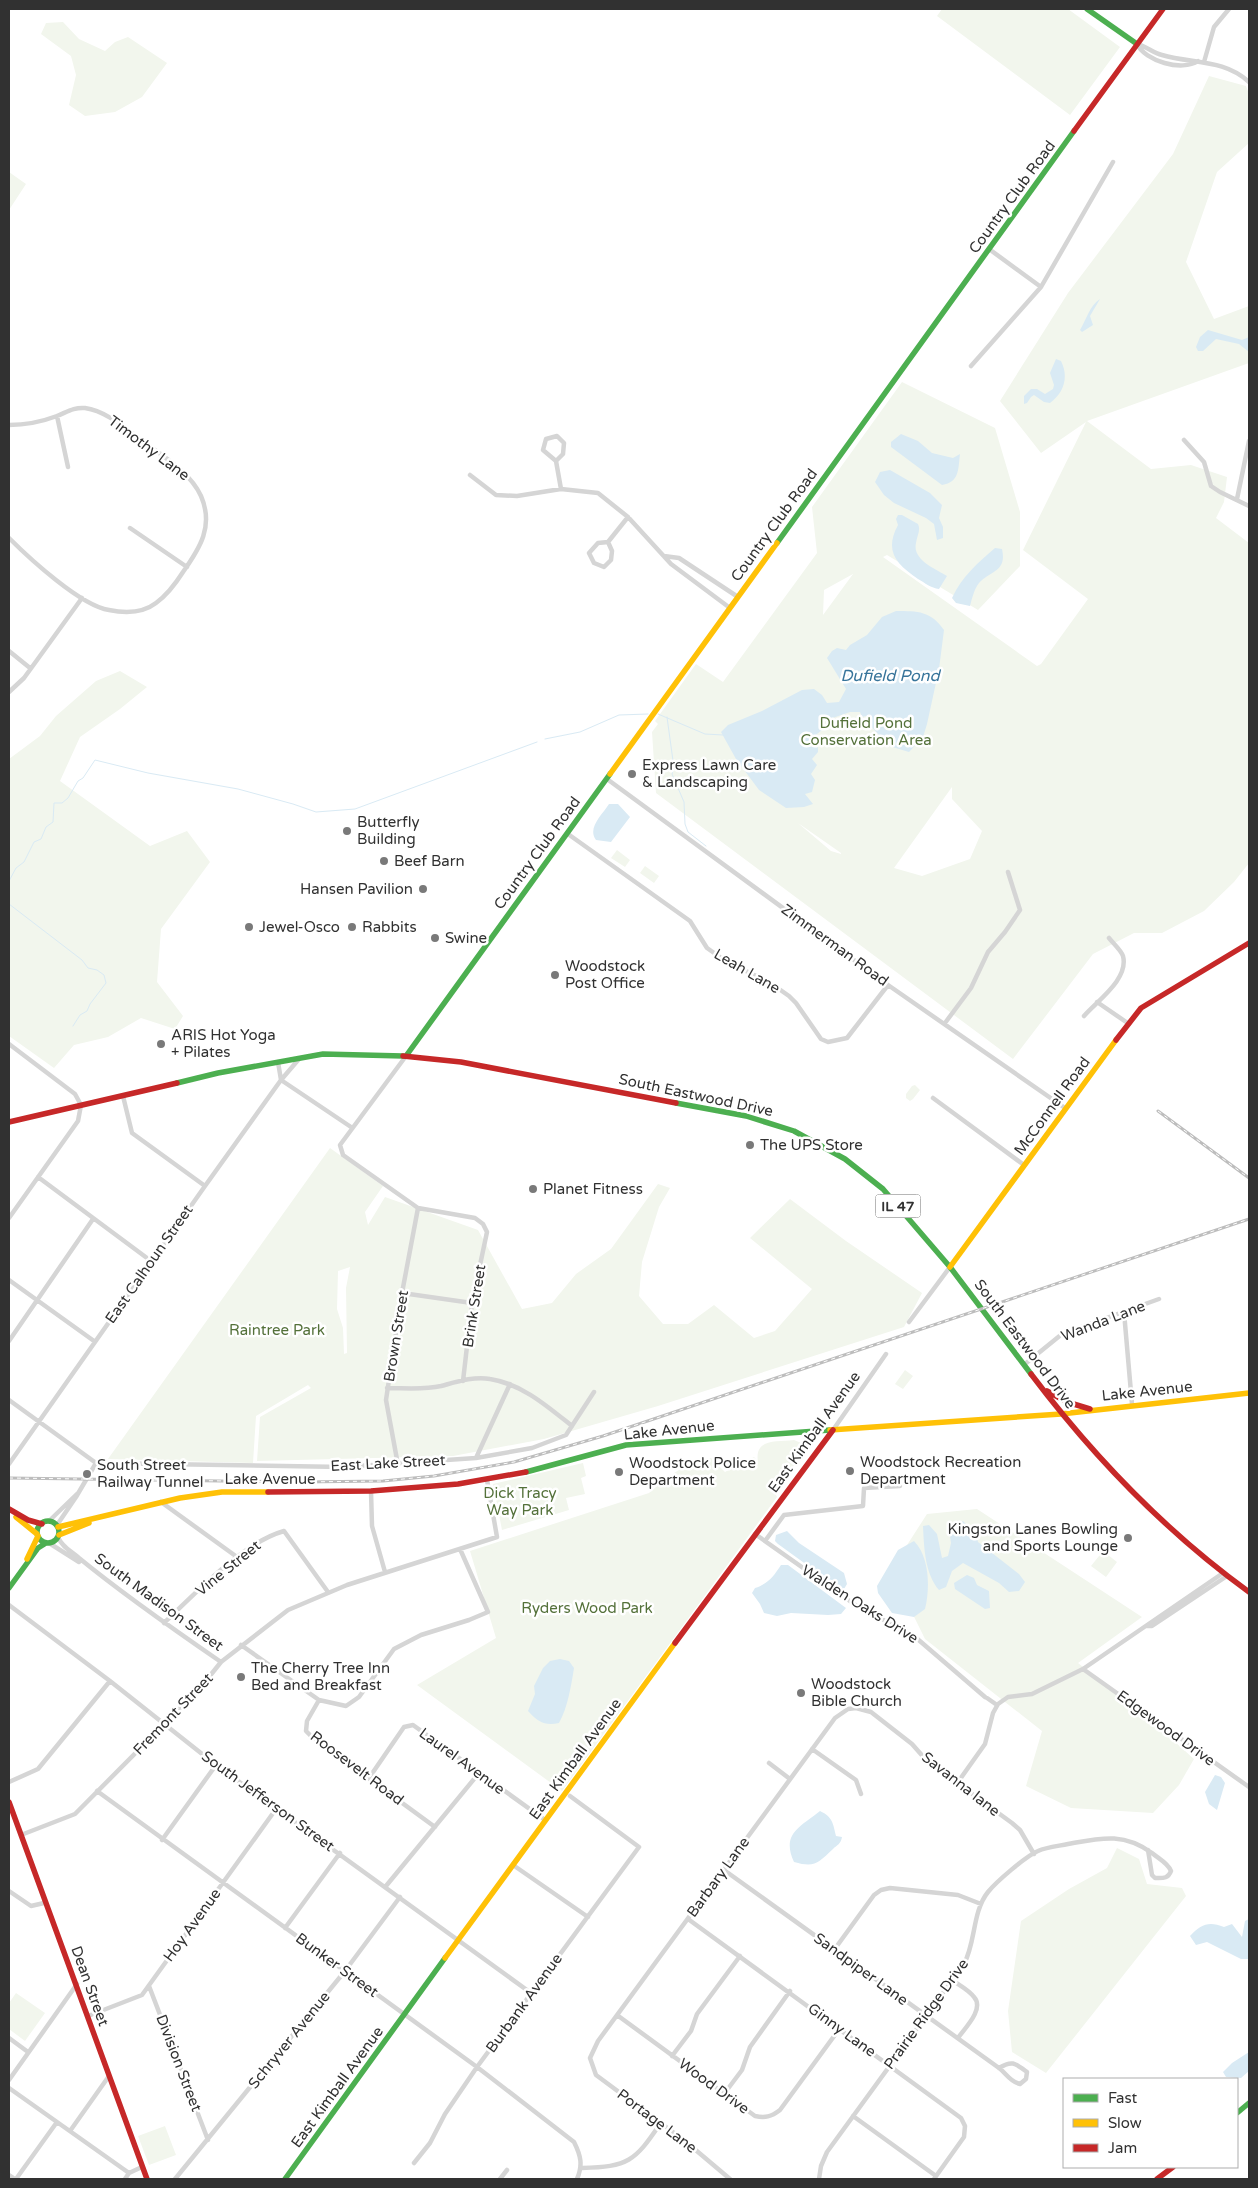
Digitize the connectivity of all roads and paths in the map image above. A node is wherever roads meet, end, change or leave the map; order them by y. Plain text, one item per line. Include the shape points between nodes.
1 (1087, 9) edge
2 (1162, 9) edge
3 (1229, 9) edge
4 (1138, 44) junction
5 (1178, 58) junction
6 (1201, 62) junction
7 (1177, 65) junction
8 (1249, 82) edge
9 (1113, 162) dead end
10 (990, 248) junction
11 (1041, 286) junction
12 (971, 366) dead end
13 (57, 416) junction
14 (9, 425) edge
15 (1184, 440) dead end
16 (1249, 441) edge
17 (1247, 458) edge
18 (556, 461) junction
19 (68, 467) dead end
20 (470, 475) dead end
21 (561, 489) junction
22 (1237, 499) junction
23 (1249, 506) edge
24 (628, 516) junction
25 (130, 528) dead end
26 (9, 538) edge
27 (608, 542) junction
28 (664, 556) junction
29 (186, 568) junction
30 (738, 597) junction
31 (82, 598) junction
32 (730, 608) junction
33 (9, 651) edge
34 (30, 668) junction
35 (9, 692) edge
36 (607, 779) junction
37 (568, 834) junction
38 (1008, 872) dead end
39 (1108, 938) dead end
40 (1249, 943) edge
41 (888, 984) junction
42 (1097, 1002) junction
43 (1084, 1016) dead end
44 (945, 1023) junction
45 (1129, 1024) junction
46 (9, 1044) edge
47 (406, 1056) junction
48 (301, 1058) junction
49 (278, 1062) junction
50 (281, 1080) junction
51 (123, 1096) junction
52 (932, 1098) dead end
53 (81, 1105) junction
54 (1065, 1108) junction
55 (9, 1122) edge
56 (352, 1127) junction
57 (1024, 1165) junction
58 (38, 1177) junction
59 (204, 1186) junction
60 (418, 1208) junction
61 (9, 1218) edge
62 (94, 1219) junction
63 (151, 1261) junction
64 (950, 1267) junction
65 (9, 1280) edge
66 (402, 1293) junction
67 (1159, 1299) dead end
68 (37, 1300) junction
69 (472, 1303) junction
70 (1124, 1312) junction
71 (909, 1322) dead end
72 (9, 1341) edge
73 (94, 1341) junction
74 (886, 1354) dead end
75 (1024, 1364) junction
76 (464, 1381) junction
77 (510, 1384) junction
78 (1040, 1385) junction
79 (387, 1388) junction
80 (594, 1392) dead end
81 (1249, 1393) edge
82 (9, 1400) edge
83 (1132, 1404) junction
84 (1090, 1409) junction
85 (1060, 1414) junction
86 (39, 1421) junction
87 (572, 1426) junction
88 (833, 1430) junction
89 (476, 1458) junction
90 (96, 1463) junction
91 (9, 1464) edge
92 (398, 1465) junction
93 (487, 1480) junction
94 (900, 1486) dead end
95 (371, 1491) junction
96 (77, 1494) junction
97 (161, 1502) junction
98 (9, 1510) edge
99 (97, 1519) junction
100 (49, 1521) junction
101 (42, 1524) junction
102 (57, 1526) junction
103 (755, 1534) junction
104 (38, 1535) junction
105 (58, 1536) junction
106 (765, 1541) junction
107 (47, 1543) junction
108 (460, 1548) junction
109 (238, 1557) junction
110 (83, 1563) junction
111 (25, 1566) junction
112 (385, 1572) junction
113 (1225, 1575) junction
114 (9, 1588) edge
115 (328, 1592) junction
116 (1249, 1592) edge
117 (9, 1605) edge
118 (164, 1623) junction
119 (241, 1645) junction
120 (221, 1662) junction
121 (1083, 1669) junction
122 (110, 1681) junction
123 (320, 1700) junction
124 (997, 1705) junction
125 (856, 1708) joint
126 (165, 1723) junction
127 (812, 1749) junction
128 (769, 1763) dead end
129 (216, 1765) junction
130 (479, 1773) junction
131 (369, 1778) junction
132 (790, 1779) junction
133 (9, 1782) edge
134 (958, 1782) junction
135 (1249, 1787) edge
136 (97, 1791) junction
137 (861, 1794) dead end
138 (570, 1796) dead end
139 (9, 1802) edge
140 (276, 1809) junction
141 (545, 1820) junction
142 (435, 1826) junction
143 (21, 1835) junction
144 (162, 1840) junction
145 (1148, 1850) junction
146 (340, 1853) junction
147 (1034, 1854) junction
148 (513, 1865) junction
149 (724, 1870) junction
150 (222, 1884) junction
151 (386, 1886) junction
152 (9, 1891) edge
153 (400, 1897) junction
154 (44, 1903) junction
155 (982, 1904) junction
156 (588, 1917) junction
157 (688, 1919) junction
158 (286, 1928) junction
159 (458, 1940) junction
160 (834, 1950) junction
161 (740, 1956) junction
162 (345, 1971) junction
163 (952, 1980) junction
164 (77, 1984) junction
165 (149, 1986) junction
166 (790, 1991) junction
167 (531, 1993) junction
168 (404, 2014) junction
169 (617, 2015) junction
170 (88, 2016) junction
171 (926, 2016) junction
172 (840, 2028) junction
173 (9, 2038) edge
174 (958, 2038) junction
175 (28, 2052) junction
176 (672, 2056) junction
177 (590, 2058) joint
178 (890, 2064) junction
179 (477, 2067) junction
180 (999, 2068) junction
181 (109, 2076) junction
182 (9, 2080) edge
183 (9, 2088) edge
184 (724, 2094) junction
185 (1249, 2103) edge
186 (1238, 2112) edge
187 (853, 2116) junction
188 (57, 2122) junction
189 (660, 2124) junction
190 (70, 2132) junction
191 (208, 2140) junction
192 (414, 2163) dead end
193 (142, 2167) junction
194 (582, 2168) junction
195 (1172, 2168) edge
196 (507, 2170) dead end
197 (129, 2173) junction
198 (9, 2175) edge
199 (935, 2178) edge
200 (16, 2179) edge
201 (124, 2179) edge
202 (147, 2179) edge
203 (176, 2179) edge
204 (285, 2179) edge
205 (500, 2179) edge
206 (577, 2179) edge
207 (730, 2179) edge
208 (819, 2179) edge
209 (1157, 2179) edge

1 - 4 street
2 - 4 street, Country Club Road
3 - 6 street via 1214,27
4 - 5 street via 1159,54
4 - 7 street via 1153,58
4 - 10 street, Country Club Road
5 - 6 street
5 - 7 street
6 - 7 street
6 - 8 street via 1216,63 1241,74
9 - 11 street
10 - 11 street
10 - 30 street, Country Club Road
11 - 12 street
13 - 14 street, Timothy Lane via 27,425
13 - 19 street
13 - 29 street, Timothy Lane via 70,409 85,408 105,415 193,481 202,497 205,534
15 - 22 street via 1204,462 1211,486
16 - 17 street
17 - 22 street
18 - 18 street via 543,450 546,439 557,436 564,443 563,454
18 - 21 street
20 - 21 street via 496,495 517,496
21 - 24 street via 598,493
22 - 23 street
24 - 27 street
24 - 28 street
25 - 29 street
26 - 31 street via 31,560
27 - 27 street via 598,543 589,553 594,562 604,567 611,560
28 - 30 street via 679,558
28 - 32 street
29 - 31 street via 156,604 134,612 107,610
30 - 32 street, Country Club Road
31 - 34 street
32 - 36 street, Country Club Road
33 - 34 street
34 - 35 street
36 - 37 street, Country Club Road
36 - 41 street, Zimmerman Road
37 - 41 street, Leah Lane via 690,922 707,948 788,996 821,1039 828,1042 847,1038
37 - 47 street, Country Club Road
38 - 44 street via 1020,910 988,952 971,988
39 - 42 street via 1123,954 1124,970
40 - 45 street, McConnell Road via 1141,1008
41 - 44 street, Zimmerman Road
42 - 43 street
42 - 45 street
44 - 54 street, Zimmerman Road
45 - 54 street, McConnell Road
46 - 53 street via 75,1094
47 - 48 street, South Eastwood Drive / IL 47 via 323,1054
47 - 56 street
47 - 64 street, South Eastwood Drive / IL 47 via 460,1062 746,1116 794,1131 845,1159 876,1182
48 - 49 street, South Eastwood Drive / IL 47
48 - 50 street, East Calhoun Street
49 - 50 street
49 - 51 street, South Eastwood Drive / IL 47
50 - 56 street
50 - 59 street, East Calhoun Street
51 - 53 street, South Eastwood Drive / IL 47
51 - 59 street via 132,1133
52 - 57 street
53 - 55 street, South Eastwood Drive / IL 47
53 - 58 street via 78,1121
54 - 57 street, McConnell Road
56 - 60 street via 340,1145 343,1155
57 - 64 street, McConnell Road
58 - 61 street
58 - 62 street
59 - 63 street, East Calhoun Street
60 - 66 street, Brown Street
60 - 69 street, Brink Street via 475,1218 483,1224 487,1232
62 - 63 street
62 - 68 street
63 - 73 street, East Calhoun Street
64 - 71 street, McConnell Road
64 - 75 street, South Eastwood Drive / IL 47
65 - 68 street
66 - 69 street
66 - 79 street, Brown Street
67 - 70 street, Wanda Lane
68 - 72 street
68 - 73 street
69 - 76 street, Brink Street
70 - 75 street, Wanda Lane via 1062,1334
70 - 83 street
73 - 86 street, East Calhoun Street
74 - 88 street, East Kimball Avenue
75 - 78 street, South Eastwood Drive / IL 47
76 - 77 street via 488,1378
76 - 79 street via 440,1386
77 - 87 street via 536,1398
77 - 89 street
78 - 84 street via 1058,1398
78 - 85 street, South Eastwood Drive / IL 47
79 - 92 street, Brown Street via 386,1400
80 - 87 street, East Lake Street
81 - 83 street, Lake Avenue
82 - 86 street
83 - 84 street, Lake Avenue
84 - 85 street, Lake Avenue
85 - 88 street, Lake Avenue
85 - 113 street, South Eastwood Drive / IL 47 via 1150,1510
86 - 90 street
86 - 91 street, East Calhoun Street
87 - 89 street, East Lake Street via 566,1435 552,1442
88 - 93 street, Lake Avenue via 626,1445
88 - 103 street, East Kimball Avenue
89 - 92 street, East Lake Street
90 - 92 street, East Lake Street
90 - 96 street
93 - 95 street, Lake Avenue
93 - 108 street, Fremont Street via 497,1537
94 - 106 street via 864,1488 863,1506 784,1515
95 - 97 street, Lake Avenue via 238,1491 198,1494
95 - 112 street via 372,1526
96 - 100 street
96 - 102 street
97 - 99 street, Lake Avenue
97 - 109 street
98 - 101 street
98 - 104 street
99 - 102 street, Lake Avenue
99 - 105 street, Lake Avenue
100 - 101 street
100 - 102 street
101 - 104 street
102 - 105 street
103 - 106 street, Walden Oaks Drive
103 - 141 street, East Kimball Avenue
104 - 107 street
104 - 111 street
105 - 107 street
105 - 110 street, South Madison Street via 63,1546
106 - 124 street, Walden Oaks Drive via 857,1606 914,1636
107 - 110 street, South Madison Street
107 - 111 street via 38,1548
108 - 112 street, Fremont Street
108 - 123 street via 488,1612 394,1649 359,1698 346,1706
109 - 115 street, Vine Street via 272,1534 284,1531
109 - 118 street, Vine Street
110 - 118 street, South Madison Street
111 - 114 street
112 - 115 street, Fremont Street
113 - 116 street, South Eastwood Drive / IL 47
113 - 121 street
115 - 119 street, Fremont Street via 288,1610
117 - 122 street, South Jefferson Street
118 - 120 street, South Madison Street
119 - 120 street, Fremont Street
119 - 123 street
120 - 126 street, Fremont Street
121 - 124 street via 1032,1694 1008,1697
121 - 135 street, Edgewood Drive
122 - 126 street, South Jefferson Street
122 - 133 street via 38,1769
123 - 131 street, Roosevelt Road via 307,1721 306,1731
124 - 134 street via 985,1744
125 - 127 street, Barbary Lane via 848,1709 835,1718
125 - 134 street, Savanna lane via 871,1712
126 - 129 street, South Jefferson Street
126 - 136 street, Fremont Street
127 - 132 street, Barbary Lane
127 - 137 street via 856,1780
128 - 132 street
129 - 140 street, South Jefferson Street
129 - 144 street
130 - 131 street, Laurel Avenue via 413,1725 404,1727
130 - 141 street, Laurel Avenue
130 - 142 street
131 - 142 street, Roosevelt Road
132 - 149 street, Barbary Lane
134 - 147 street, Savanna lane via 1020,1830
136 - 143 street, Fremont Street via 75,1814
136 - 144 street, Bunker Street
138 - 156 street, Burbank Avenue via 639,1847
139 - 143 street, Dean Street
140 - 146 street, South Jefferson Street
140 - 150 street, Hoy Avenue
141 - 148 street, East Kimball Avenue
142 - 151 street
143 - 154 street, Dean Street
144 - 150 street, Bunker Street
145 - 145 street, Prairie Ridge Drive via 1169,1866 1171,1871 1166,1878 1152,1875
145 - 147 street, Prairie Ridge Drive via 1131,1841 1103,1837 1039,1850
146 - 151 street, South Jefferson Street
146 - 158 street
147 - 155 street, Prairie Ridge Drive via 990,1890
148 - 156 street
148 - 159 street, East Kimball Avenue
149 - 157 street, Barbary Lane
149 - 160 street, Sandpiper Lane
150 - 158 street, Bunker Street
150 - 165 street, Hoy Avenue
151 - 153 street, South Jefferson Street
152 - 154 street via 31,1906
153 - 159 street, South Jefferson Street
153 - 162 street, Schryver Avenue
154 - 164 street, Dean Street
155 - 160 street via 958,1895 890,1888 881,1890
155 - 163 street, Prairie Ridge Drive via 970,1953
156 - 167 street, Burbank Avenue
157 - 161 street, Ginny Lane
157 - 169 street, Barbary Lane
158 - 162 street, Bunker Street
159 - 167 street, South Jefferson Street
159 - 168 street, East Kimball Avenue
160 - 171 street, Sandpiper Lane
161 - 166 street, Ginny Lane
161 - 176 street via 697,2014 690,2031
162 - 168 street, Bunker Street
162 - 191 street, Schryver Avenue
163 - 171 street, Prairie Ridge Drive
163 - 174 street via 977,2002 975,2014
164 - 170 street, Dean Street
164 - 175 street
165 - 170 street, Hoy Avenue via 142,1995
165 - 191 street, Division Street
166 - 172 street, Ginny Lane
166 - 184 street via 750,2047 742,2070
167 - 179 street, Burbank Avenue
168 - 179 street, Bunker Street
168 - 204 street, East Kimball Avenue
169 - 176 street, Wood Drive
169 - 177 street, Barbary Lane
170 - 181 street, Dean Street
171 - 174 street, Sandpiper Lane
171 - 178 street, Prairie Ridge Drive
172 - 178 street, Ginny Lane
172 - 184 street, Wood Drive via 780,2110 772,2116 754,2116
173 - 175 street
174 - 180 street, Sandpiper Lane
175 - 182 street
176 - 184 street, Wood Drive
177 - 189 street, Portage Lane via 596,2075
178 - 187 street, Prairie Ridge Drive
178 - 199 street, Ginny Lane via 955,2112 965,2126 964,2137
179 - 192 street, Burbank Avenue
179 - 194 street, Bunker Street via 574,2142
180 - 180 street, Sandpiper Lane via 1016,2083 1026,2079 1027,2072 1014,2062
181 - 190 street
181 - 193 street, Dean Street
183 - 188 street
185 - 186 street
187 - 199 street
187 - 208 street, Prairie Ridge Drive via 827,2152
188 - 190 street
188 - 200 street
189 - 194 street via 630,2160 618,2166
189 - 207 street, Portage Lane
190 - 197 street
191 - 203 street, Schryver Avenue
193 - 197 street
193 - 202 street, Dean Street
194 - 206 street
195 - 209 street
196 - 205 street
197 - 201 street
198 - 200 street

